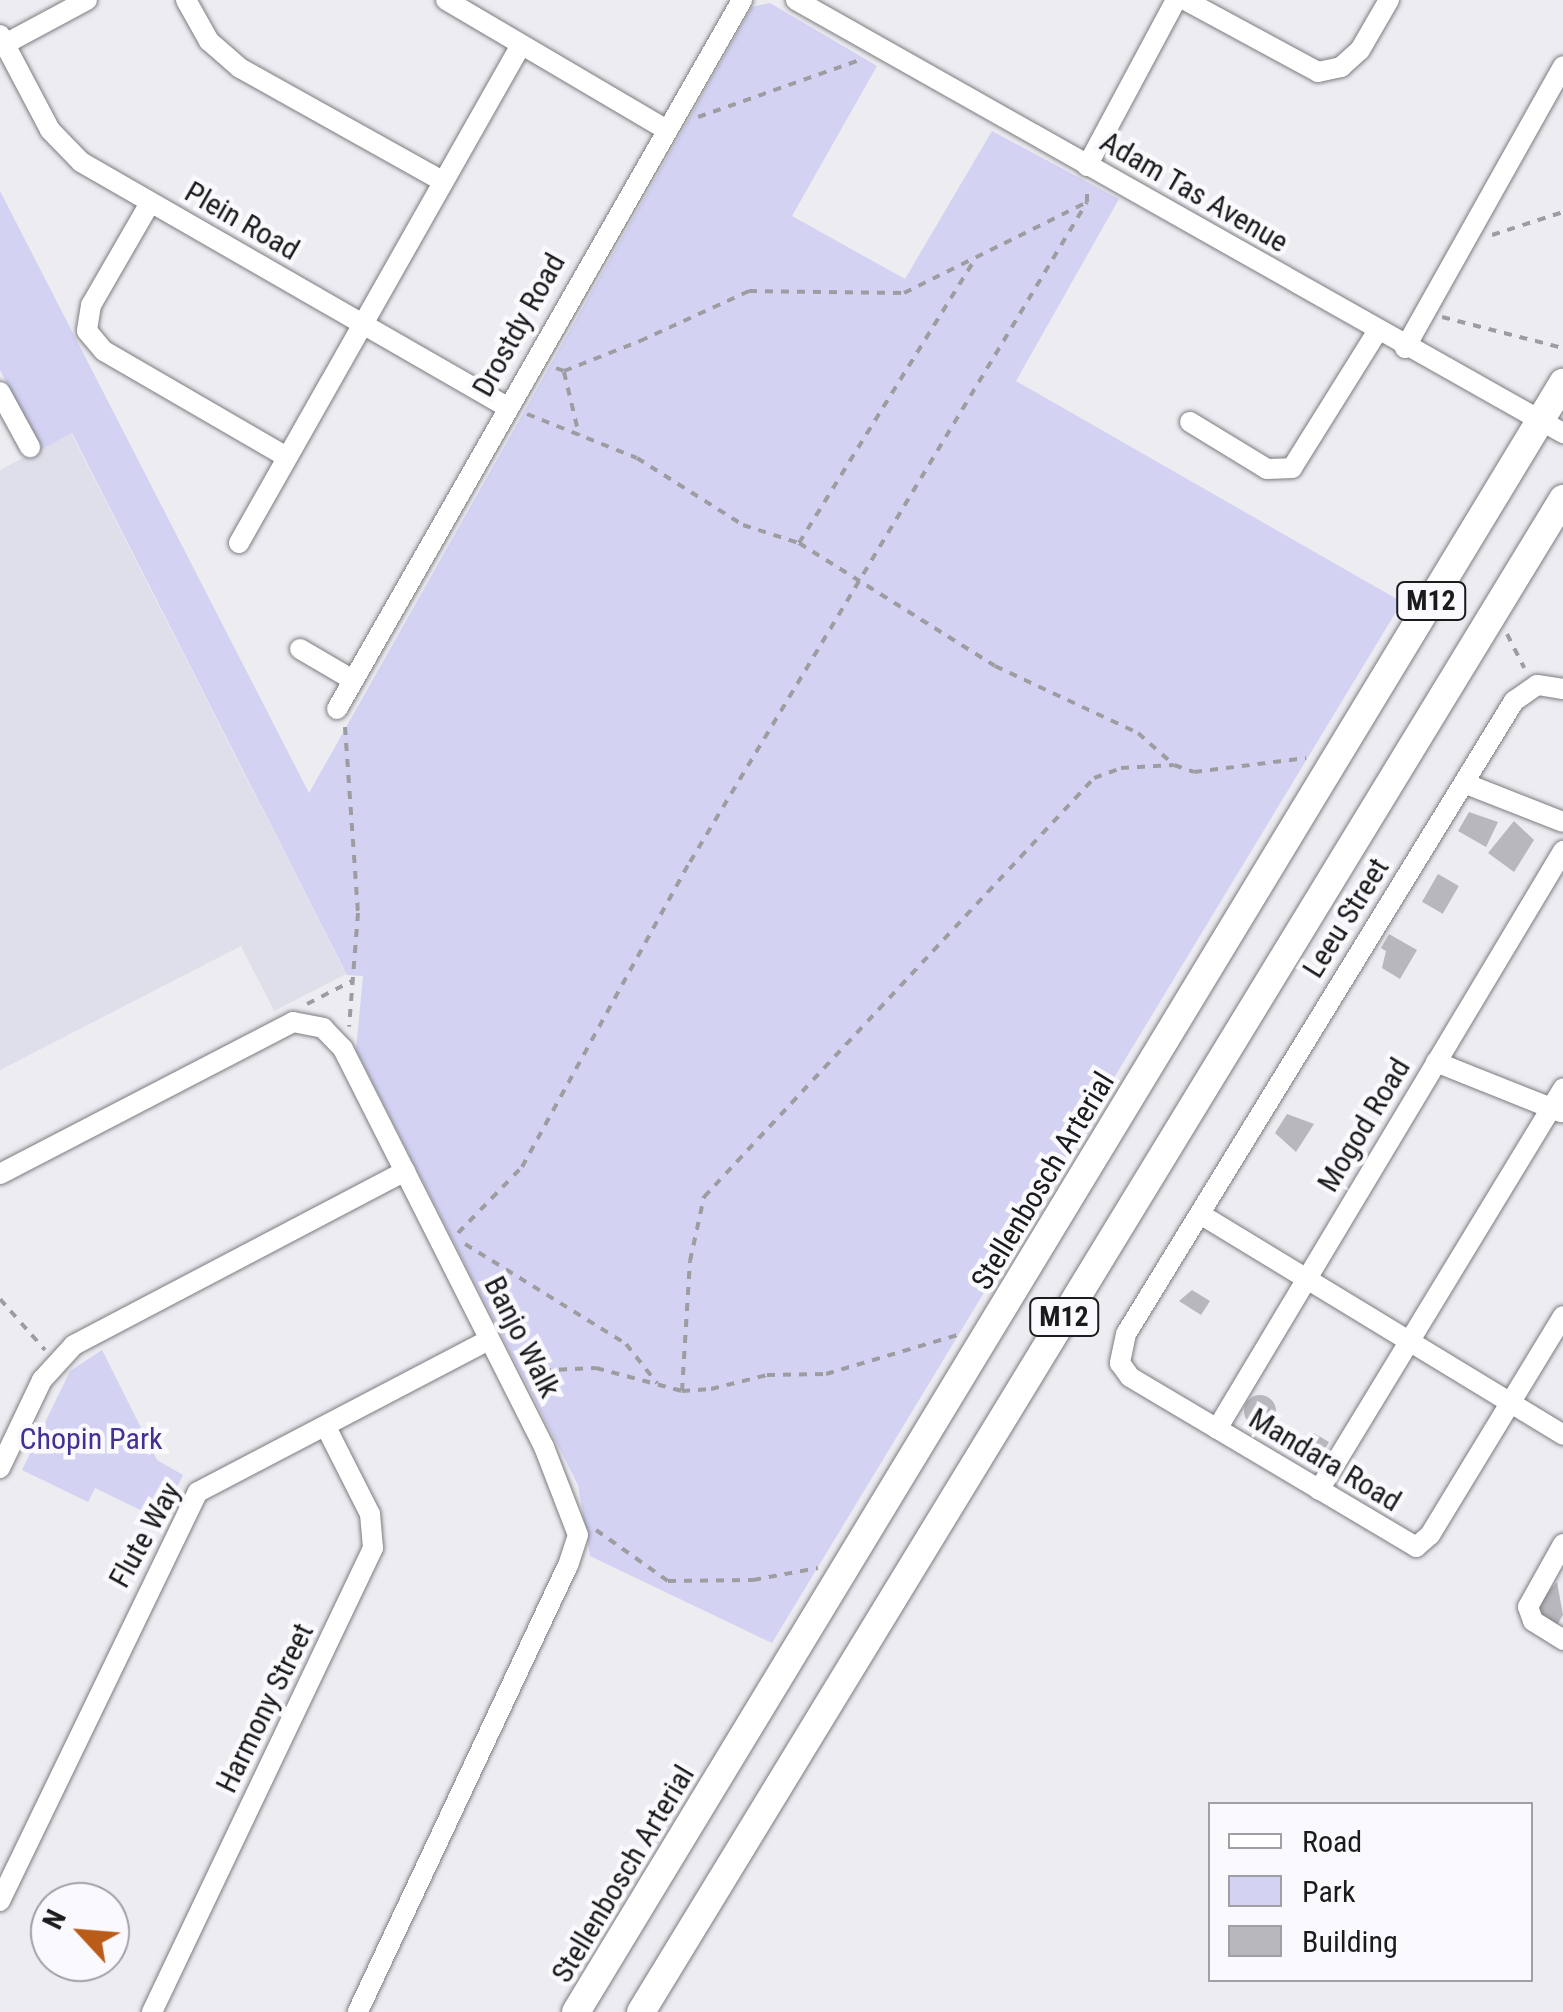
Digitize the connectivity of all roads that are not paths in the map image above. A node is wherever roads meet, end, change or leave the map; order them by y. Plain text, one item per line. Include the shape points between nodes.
1 (87, 0) edge
2 (186, 0) edge
3 (446, 0) edge
4 (742, 0) edge
5 (796, 0) edge
6 (1176, 0) edge
7 (1186, 0) edge
8 (1389, 0) edge
9 (2, 39) edge
10 (522, 45) junction
11 (1563, 66) edge
12 (665, 129) junction
13 (1087, 166) junction
14 (442, 182) junction
15 (150, 203) junction
16 (360, 323) junction
17 (1378, 332) junction
18 (1405, 348) junction
19 (1563, 383) edge
20 (0, 392) edge
21 (506, 406) junction
22 (1190, 422) dead end
23 (1552, 426) edge
24 (30, 447) dead end
25 (285, 456) junction
26 (1563, 499) edge
27 (238, 543) dead end
28 (300, 650) dead end
29 (353, 680) junction
30 (1563, 689) edge
31 (337, 709) dead end
32 (1464, 782) junction
33 (1563, 822) edge
34 (1563, 851) edge
35 (1436, 1062) junction
36 (1563, 1088) edge
37 (1557, 1110) edge
38 (405, 1171) junction
39 (0, 1174) edge
40 (1200, 1214) junction
41 (1306, 1279) junction
42 (1563, 1316) edge
43 (489, 1340) junction
44 (1410, 1342) junction
45 (1512, 1404) junction
46 (326, 1427) junction
47 (1216, 1429) junction
48 (1563, 1435) edge
49 (0, 1468) edge
50 (1318, 1490) junction
51 (1563, 1544) edge
52 (1563, 1640) edge
53 (0, 1901) edge
54 (152, 2012) edge
55 (358, 2012) edge
56 (576, 2012) edge
57 (641, 2012) edge

1 - 9 street
2 - 14 street via 209,41 240,68
3 - 10 street
4 - 12 street, Drostdy Road
5 - 13 street, Adam Tas Avenue
6 - 13 street
7 - 8 street via 1318,72 1341,68 1360,50
9 - 15 street, Plein Road via 64,148
10 - 12 street
10 - 14 street
11 - 18 street
12 - 21 street, Drostdy Road
13 - 17 street, Adam Tas Avenue
14 - 16 street
15 - 16 street, Plein Road
15 - 25 street via 91,304 87,331 104,351
16 - 21 street, Plein Road
16 - 25 street
17 - 18 street, Adam Tas Avenue
17 - 22 street via 1292,468 1267,469
18 - 23 street, Adam Tas Avenue
19 - 23 main road, Stellenbosch Arterial / M12
20 - 24 street
21 - 29 street, Drostdy Road
23 - 56 main road, Stellenbosch Arterial / M12
25 - 27 street
26 - 57 main road, M12
28 - 29 street
29 - 31 street, Drostdy Road
30 - 32 street, Leeu Street via 1530,688 1514,700
32 - 33 street
32 - 40 street, Leeu Street
34 - 35 street, Mogod Road
35 - 37 street
35 - 41 street, Mogod Road
36 - 37 street
37 - 44 street
38 - 39 street, Banjo Walk via 343,1049 323,1028 293,1022
38 - 43 street, Banjo Walk
38 - 49 street via 74,1345 42,1380
40 - 41 street
40 - 47 street, Mandara Road via 1126,1334 1120,1363 1130,1377
41 - 44 street
41 - 47 street, Mogod Road
42 - 45 street, Mandara Road
43 - 46 street, Flute Way
43 - 55 street, Banjo Walk via 578,1535
44 - 45 street
44 - 50 street
45 - 48 street
45 - 50 street, Mandara Road via 1424,1544 1401,1542
46 - 53 street, Flute Way via 198,1492
46 - 54 street, Harmony Street via 370,1514 373,1548
47 - 50 street, Mandara Road
51 - 52 street via 1528,1607 1533,1621

